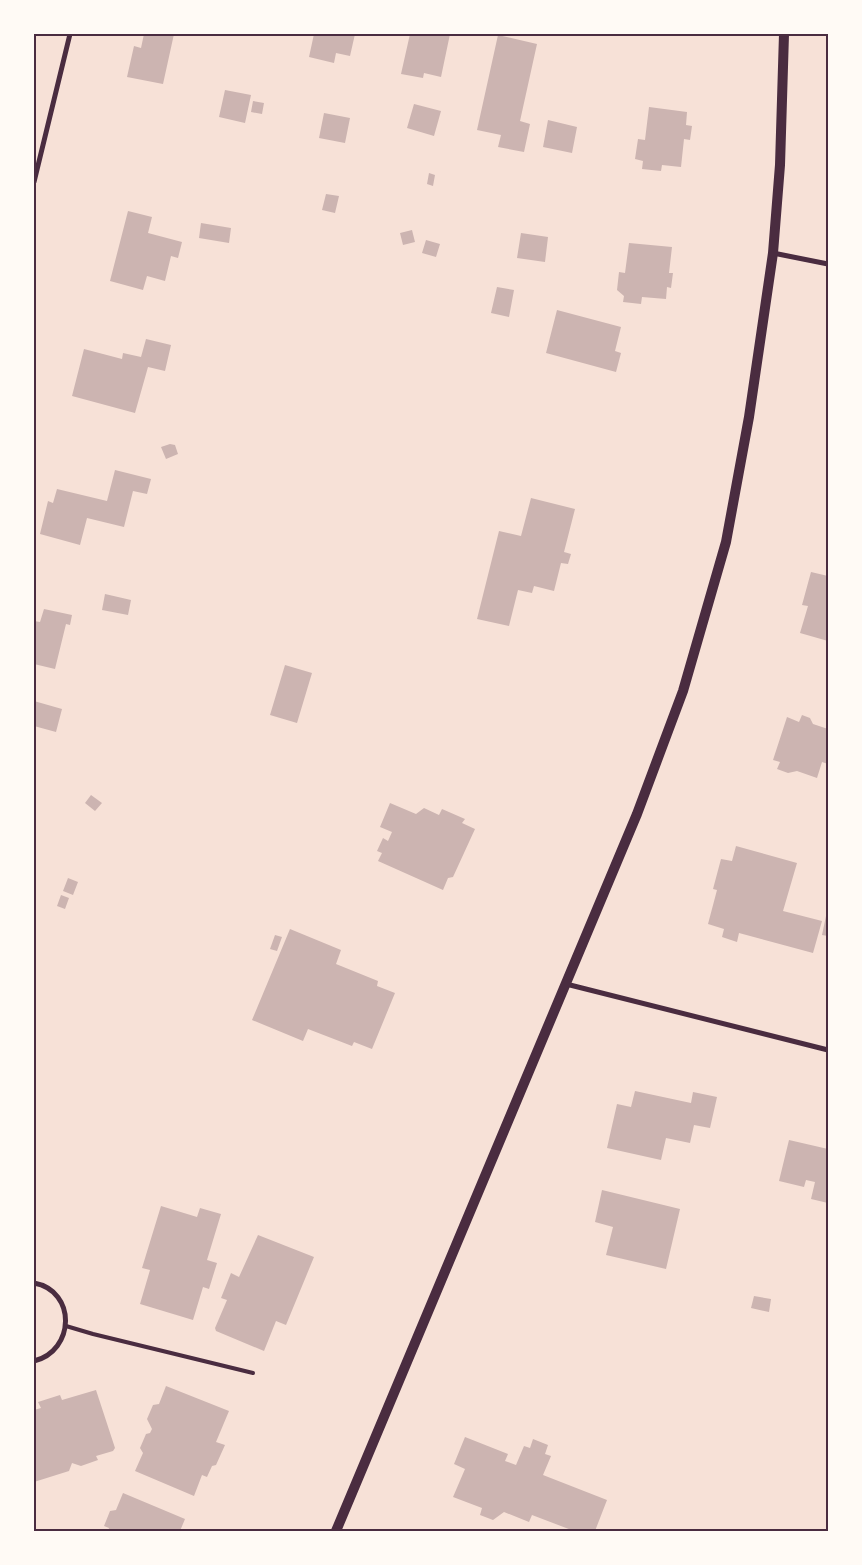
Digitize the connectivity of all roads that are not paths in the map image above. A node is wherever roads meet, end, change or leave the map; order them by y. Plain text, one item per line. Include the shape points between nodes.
1 (70, 34) edge
2 (784, 34) edge
3 (34, 182) edge
4 (773, 253) junction
5 (828, 264) edge
6 (566, 984) junction
7 (828, 1050) edge
8 (34, 1284) edge
9 (66, 1326) junction
10 (34, 1361) edge
11 (252, 1373) dead end
12 (336, 1531) edge

1 - 3 street
2 - 4 main road via 780,165
4 - 5 street
4 - 6 main road via 749,418 726,542 683,691 637,814
6 - 7 street
6 - 12 main road
8 - 9 street via 51,1290 60,1300
9 - 10 street via 63,1339 55,1350
9 - 11 lane

